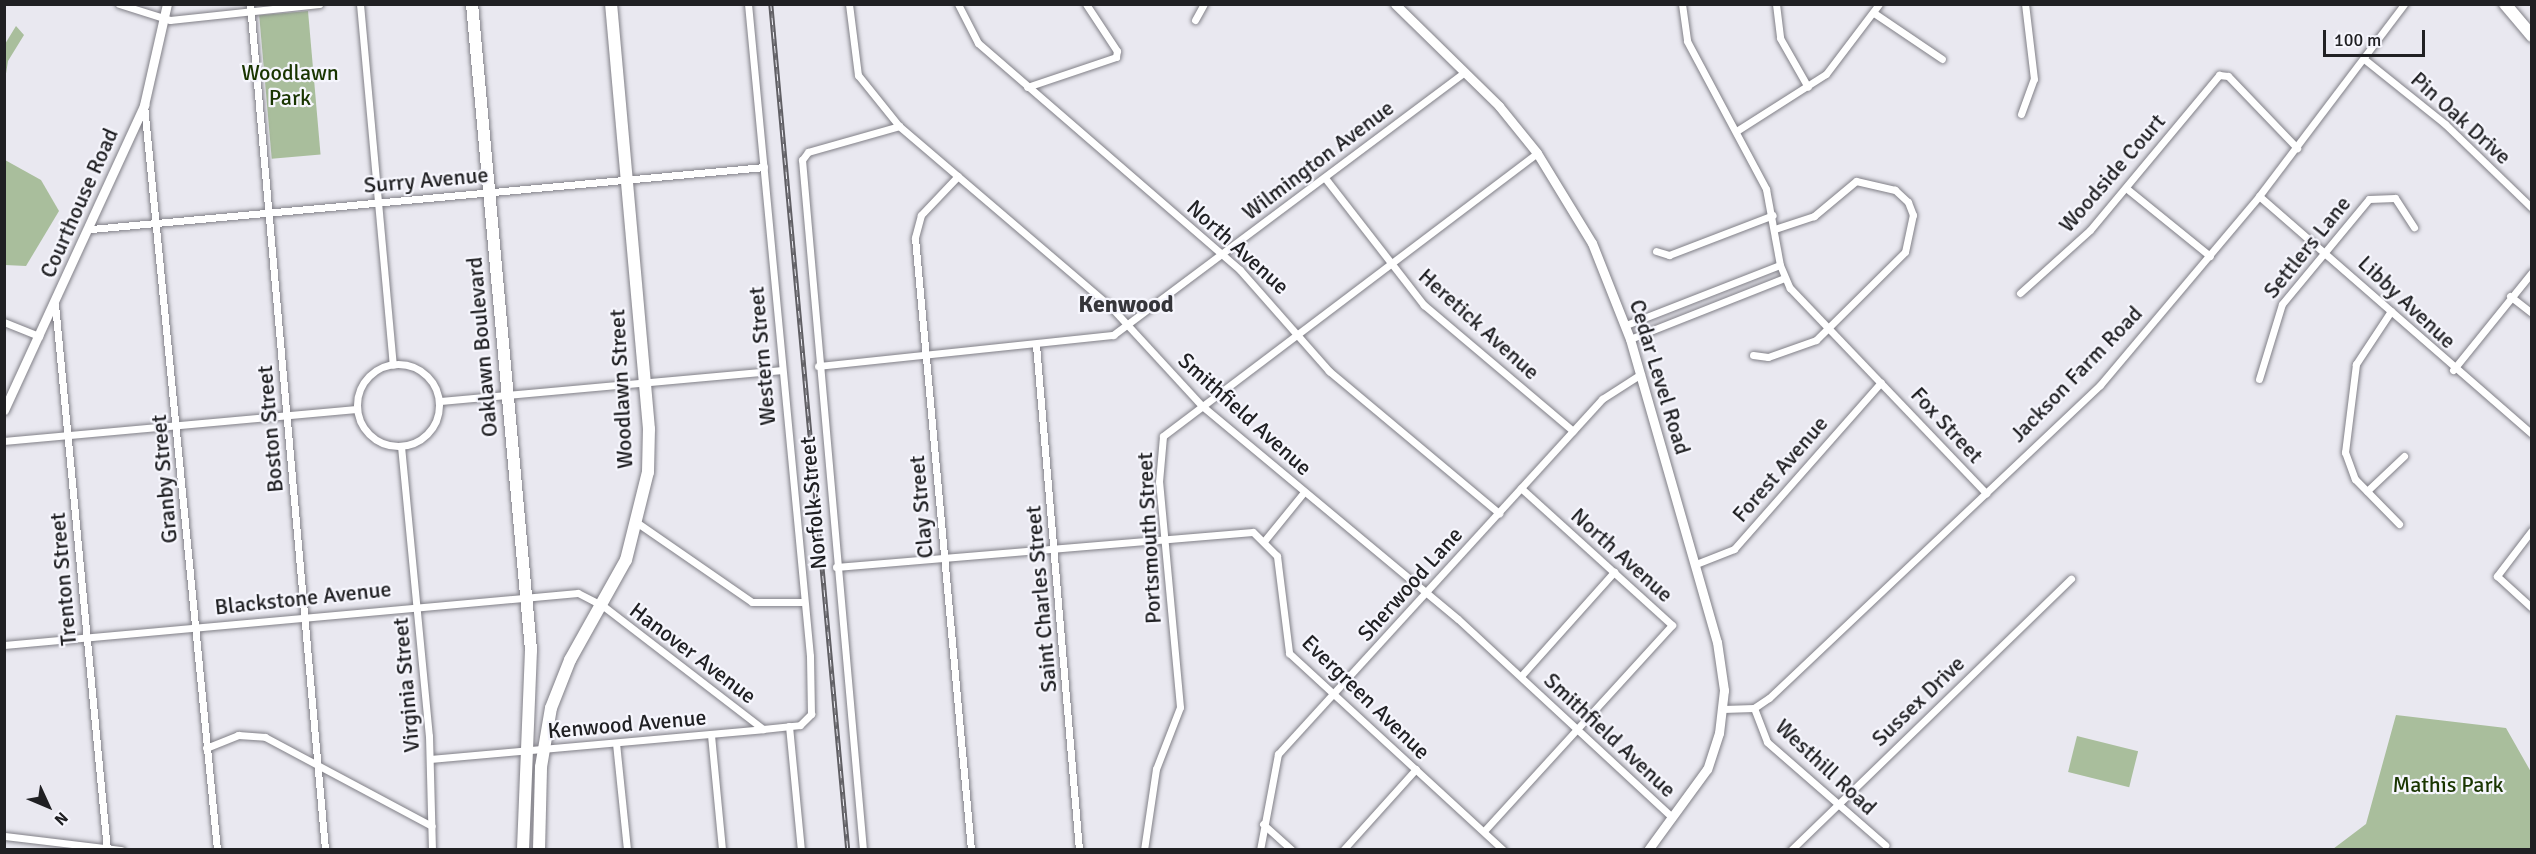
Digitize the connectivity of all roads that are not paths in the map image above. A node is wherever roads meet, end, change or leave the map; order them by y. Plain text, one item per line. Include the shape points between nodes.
1 (119, 4) edge
2 (167, 4) edge
3 (319, 4) edge
4 (360, 4) edge
5 (471, 4) edge
6 (611, 4) edge
7 (748, 4) edge
8 (849, 4) edge
9 (958, 4) edge
10 (1086, 4) edge
11 (1204, 4) edge
12 (1395, 4) edge
13 (1682, 4) edge
14 (1776, 4) edge
15 (1879, 4) edge
16 (2025, 4) edge
17 (2505, 4) edge
18 (2401, 6) edge
19 (250, 8) edge
20 (1874, 13) junction
21 (164, 19) junction
22 (1195, 20) dead end
23 (2532, 36) edge
24 (1942, 59) dead end
25 (2364, 59) junction
26 (1465, 72) junction
27 (1026, 87) junction
28 (1808, 87) junction
29 (144, 105) junction
30 (2021, 114) dead end
31 (899, 126) junction
32 (1738, 130) junction
33 (2297, 148) junction
34 (1537, 153) junction
35 (764, 167) junction
36 (958, 176) junction
37 (1325, 178) junction
38 (627, 179) junction
39 (2126, 188) junction
40 (489, 192) junction
41 (2259, 196) junction
42 (378, 202) junction
43 (2532, 208) edge
44 (268, 212) junction
45 (1773, 215) junction
46 (159, 224) junction
47 (2414, 227) dead end
48 (91, 229) junction
49 (1775, 230) junction
50 (1656, 251) dead end
51 (2325, 251) junction
52 (1221, 254) junction
53 (2210, 256) junction
54 (1391, 264) junction
55 (1779, 265) junction
56 (2532, 272) edge
57 (1784, 278) junction
58 (2020, 293) dead end
59 (2510, 296) junction
60 (55, 304) junction
61 (2391, 310) junction
62 (2532, 313) edge
63 (4, 322) edge
64 (1128, 325) junction
65 (1626, 325) junction
66 (1827, 329) junction
67 (1298, 333) junction
68 (39, 336) junction
69 (1630, 339) junction
70 (1036, 345) junction
71 (1753, 354) dead end
72 (925, 355) junction
73 (393, 364) junction
74 (818, 366) junction
75 (782, 370) junction
76 (2453, 370) junction
77 (1641, 374) junction
78 (2259, 379) dead end
79 (645, 382) junction
80 (1881, 382) junction
81 (508, 395) junction
82 (441, 402) junction
83 (1201, 405) junction
84 (356, 409) junction
85 (4, 410) edge
86 (287, 414) junction
87 (177, 425) junction
88 (1573, 431) junction
89 (2532, 434) edge
90 (67, 435) junction
91 (4, 441) edge
92 (401, 446) junction
93 (2404, 456) dead end
94 (1521, 488) junction
95 (2367, 491) junction
96 (1304, 492) junction
97 (1986, 493) junction
98 (1499, 513) junction
99 (639, 524) junction
100 (2399, 524) dead end
101 (2532, 530) edge
102 (1164, 537) junction
103 (1264, 540) junction
104 (1054, 547) junction
105 (944, 558) junction
106 (1696, 564) junction
107 (836, 567) junction
108 (1614, 572) junction
109 (2071, 579) dead end
110 (1426, 593) junction
111 (526, 596) junction
112 (804, 602) junction
113 (417, 605) junction
114 (602, 605) junction
115 (2532, 608) edge
116 (306, 616) junction
117 (196, 627) junction
118 (86, 637) junction
119 (4, 645) edge
120 (1521, 676) junction
121 (1333, 695) junction
122 (1754, 708) junction
123 (1723, 709) junction
124 (789, 726) junction
125 (1578, 728) junction
126 (763, 729) junction
127 (711, 735) junction
128 (616, 742) junction
129 (206, 748) junction
130 (543, 749) junction
131 (526, 752) junction
132 (430, 759) junction
133 (319, 765) junction
134 (1416, 769) junction
135 (1837, 805) junction
136 (1672, 817) junction
137 (1263, 824) junction
138 (432, 826) junction
139 (1484, 831) junction
140 (4, 836) edge
141 (1496, 843) junction
142 (1885, 845) dead end
143 (107, 849) edge
144 (121, 849) edge
145 (217, 849) edge
146 (325, 849) edge
147 (432, 849) edge
148 (522, 849) edge
149 (539, 849) edge
150 (627, 849) edge
151 (722, 849) edge
152 (801, 849) edge
153 (863, 849) edge
154 (971, 849) edge
155 (1079, 849) edge
156 (1144, 849) edge
157 (1260, 849) edge
158 (1292, 849) edge
159 (1343, 849) edge
160 (1490, 849) edge
161 (1503, 849) edge
162 (1648, 849) edge
163 (1791, 849) edge

1 - 21 street
2 - 21 main road, Courthouse Road
3 - 19 street
4 - 42 street
5 - 40 highway, Oaklawn Boulevard
6 - 38 highway, Woodlawn Street
7 - 35 street, Western Street
8 - 31 street, Smithfield Avenue via 858,75
9 - 27 street, North Avenue via 970,34
10 - 27 street via 1112,43 1116,57
11 - 22 street
12 - 26 main road, Cedar Level Road
13 - 32 street, Fox Street via 1687,41
14 - 28 street via 1780,38
15 - 20 street
16 - 30 street via 2034,79
17 - 23 highway
18 - 25 street, Jackson Farm Road
19 - 21 street
19 - 44 street, Boston Street
20 - 24 street
20 - 28 street via 1837,63
21 - 29 main road, Courthouse Road
25 - 33 street, Jackson Farm Road
25 - 43 street, Pin Oak Drive via 2445,124
26 - 34 main road, Cedar Level Road
26 - 37 street, Wilmington Avenue
27 - 52 street, North Avenue
28 - 32 street
29 - 46 street, Granby Street
29 - 48 main road, Courthouse Road
31 - 36 street, Smithfield Avenue
31 - 74 street, Norfolk Street via 805,154
32 - 45 street, Fox Street via 1760,172
33 - 39 street, Woodside Court via 2226,74 2217,76
33 - 41 street, Jackson Farm Road
34 - 54 street, Portsmouth Street
34 - 65 main road, Cedar Level Road via 1593,243
35 - 38 street, Surry Avenue
35 - 75 street, Western Street
36 - 64 street, Smithfield Avenue
36 - 72 street, Clay Street via 921,215 915,232
37 - 52 street, Wilmington Avenue
37 - 54 street, Heretick Avenue
38 - 40 street, Surry Avenue
38 - 79 highway, Woodlawn Street
39 - 53 street
39 - 58 street, Woodside Court via 2078,242
40 - 42 street, Surry Avenue
40 - 81 highway, Oaklawn Boulevard
41 - 51 street, Libby Avenue
41 - 53 street, Jackson Farm Road
42 - 44 street, Surry Avenue
42 - 73 street
44 - 46 street, Surry Avenue
44 - 86 street, Boston Street
45 - 49 street, Fox Street
45 - 50 street via 1669,255
46 - 48 street, Surry Avenue
46 - 87 street, Granby Street
47 - 51 street, Settlers Lane via 2400,203 2378,195
48 - 60 main road, Courthouse Road
49 - 55 street, Fox Street
49 - 66 street via 1814,216 1856,181 1877,182 1908,202 1911,244
51 - 61 street, Libby Avenue
51 - 78 street, Settlers Lane via 2276,314
52 - 64 street, Wilmington Avenue
52 - 67 street, North Avenue
53 - 97 street, Jackson Farm Road via 2100,385
54 - 67 street, Portsmouth Street
54 - 88 street, Heretick Avenue via 1424,304
55 - 57 street, Fox Street
55 - 65 street
56 - 59 street
57 - 66 street, Fox Street
57 - 69 street
59 - 62 street
59 - 76 street
60 - 68 main road, Courthouse Road
60 - 90 street, Trenton Street
61 - 76 street, Libby Avenue
61 - 95 street via 2363,347 2351,379 2345,452 2349,471
63 - 68 street
64 - 70 street, Wilmington Avenue via 1106,338
64 - 83 street, Smithfield Avenue
65 - 69 main road, Cedar Level Road
66 - 71 street via 1809,345 1767,357
66 - 80 street, Fox Street
67 - 83 street, Portsmouth Street
67 - 98 street, North Avenue via 1329,371
68 - 85 main road, Courthouse Road
69 - 77 main road, Cedar Level Road
70 - 72 street, Wilmington Avenue
70 - 104 street, Saint Charles Street
72 - 74 street, Wilmington Avenue
72 - 105 street, Clay Street
73 - 82 street via 425,375
73 - 84 street via 368,377
74 - 107 street, Norfolk Street
75 - 79 street
75 - 112 street, Western Street
76 - 89 street, Libby Avenue
77 - 88 street, Sherwood Lane via 1608,394
77 - 106 main road, Cedar Level Road
79 - 81 street
79 - 99 highway, Woodlawn Street via 649,454
80 - 97 street, Fox Street
80 - 106 street, Forest Avenue via 1734,549
81 - 82 street
81 - 111 highway, Oaklawn Boulevard
82 - 92 street via 430,429
83 - 96 street, Smithfield Avenue
83 - 102 street, Portsmouth Street via 1168,430 1158,448
84 - 86 street
84 - 92 street via 370,435
86 - 87 street
86 - 116 street, Boston Street
87 - 90 street
87 - 117 street, Granby Street
88 - 94 street, Sherwood Lane
90 - 91 street
90 - 118 street, Trenton Street
92 - 113 street, Virginia Street
93 - 95 street
94 - 98 street, Sherwood Lane
94 - 108 street, North Avenue
95 - 100 street
96 - 103 street
96 - 110 street, Smithfield Avenue
97 - 122 street, Jackson Farm Road
98 - 110 street, Sherwood Lane
99 - 112 street via 752,602
99 - 114 highway, Woodlawn Street
101 - 115 street via 2497,578
102 - 103 street via 1246,530
102 - 104 street
102 - 156 street, Portsmouth Street via 1180,707 1156,769
103 - 121 street, Evergreen Avenue via 1277,556 1286,647
104 - 105 street
104 - 155 street, Saint Charles Street
105 - 107 street
105 - 154 street, Clay Street
106 - 123 main road, Cedar Level Road via 1722,665
107 - 153 street, Norfolk Street
108 - 120 street
108 - 125 street, North Avenue via 1672,625
109 - 135 street, Sussex Drive
110 - 120 street, Smithfield Avenue
110 - 121 street, Sherwood Lane
111 - 113 street, Blackstone Avenue
111 - 114 street, Blackstone Avenue via 578,593
111 - 131 highway, Oaklawn Boulevard via 531,686
112 - 124 street, Western Street via 812,704 807,720
113 - 116 street, Blackstone Avenue
113 - 132 street, Virginia Street
114 - 126 street, Hanover Avenue
114 - 130 highway, Woodlawn Street via 562,676
116 - 117 street, Blackstone Avenue
116 - 133 street, Boston Street
117 - 118 street, Blackstone Avenue
117 - 129 street, Granby Street
118 - 119 street, Blackstone Avenue
118 - 143 street, Trenton Street
120 - 125 street, Smithfield Avenue
121 - 134 street, Evergreen Avenue
121 - 137 street, Sherwood Lane via 1274,761
122 - 123 street
122 - 135 street, Westhill Road via 1767,741
123 - 136 main road, Cedar Level Road via 1707,769
124 - 126 street, Kenwood Avenue
124 - 152 street
125 - 136 street, Smithfield Avenue
125 - 139 street
126 - 127 street, Kenwood Avenue
127 - 128 street, Kenwood Avenue
127 - 151 street
128 - 130 street, Kenwood Avenue
128 - 150 street
129 - 133 street via 252,734
129 - 145 street, Granby Street
130 - 131 street, Kenwood Avenue
130 - 149 highway
131 - 132 street, Kenwood Avenue
131 - 148 highway, Oaklawn Boulevard
132 - 138 street, Virginia Street
133 - 138 street
133 - 146 street, Boston Street
134 - 139 street, Evergreen Avenue
134 - 159 street
135 - 142 street, Westhill Road
135 - 163 street, Sussex Drive
136 - 162 main road
137 - 157 street, Sherwood Lane
137 - 158 street
138 - 147 street, Virginia Street
139 - 141 street, Evergreen Avenue
140 - 143 street
141 - 160 street
141 - 161 street, Evergreen Avenue
143 - 144 street

